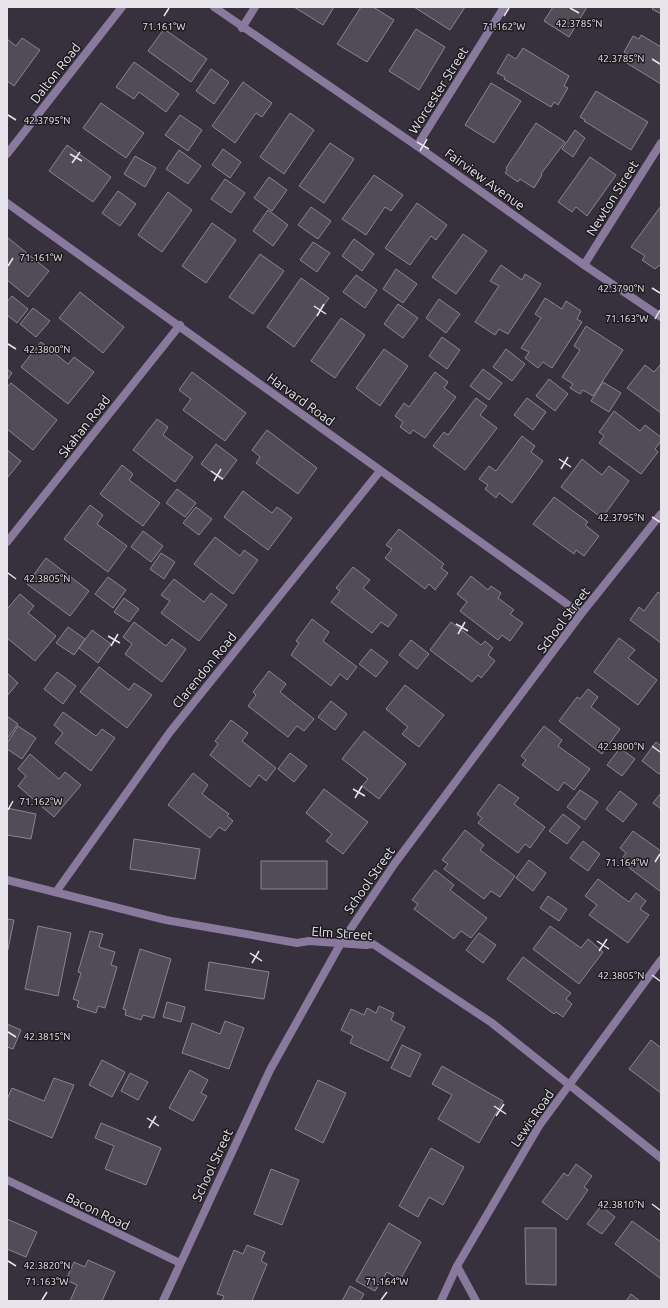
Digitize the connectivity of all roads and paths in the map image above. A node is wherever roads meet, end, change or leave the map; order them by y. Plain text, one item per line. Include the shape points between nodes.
1 (122, 7) edge
2 (214, 7) edge
3 (255, 7) edge
4 (504, 7) edge
5 (242, 28) junction
6 (661, 143) edge
7 (417, 146) junction
8 (7, 154) edge
9 (7, 203) edge
10 (584, 265) junction
11 (661, 317) edge
12 (180, 325) junction
13 (380, 471) junction
14 (661, 514) edge
15 (7, 542) edge
16 (581, 614) junction
17 (7, 880) edge
18 (56, 892) junction
19 (341, 943) junction
20 (661, 960) edge
21 (569, 1085) junction
22 (661, 1158) edge
23 (7, 1180) edge
24 (180, 1263) junction
25 (457, 1266) junction
26 (163, 1301) edge
27 (441, 1301) edge
28 (476, 1301) edge

1 - 8 street, Dalton Road
2 - 5 street, Fairview Avenue
3 - 5 street
4 - 7 street, Worcester Street
5 - 7 street, Fairview Avenue
6 - 10 street, Newton Street
7 - 10 street, Fairview Avenue
9 - 12 street, Harvard Road
10 - 11 street, Fairview Avenue
12 - 13 street, Harvard Road
12 - 15 street, Skahan Road
13 - 16 street, Harvard Road
13 - 18 street, Clarendon Road via 170,732
14 - 16 street, School Street
16 - 19 street, School Street via 395,862
17 - 18 street, Elm Street
18 - 19 street, Elm Street via 166,920 297,943
19 - 21 street, Elm Street via 373,944 492,1023
19 - 24 street, School Street via 270,1070
20 - 21 street, Lewis Road
21 - 22 street, Elm Street
21 - 25 street, Lewis Road via 539,1126
23 - 24 street, Bacon Road
24 - 26 street, School Street
25 - 27 street, Lewis Road
25 - 28 street

